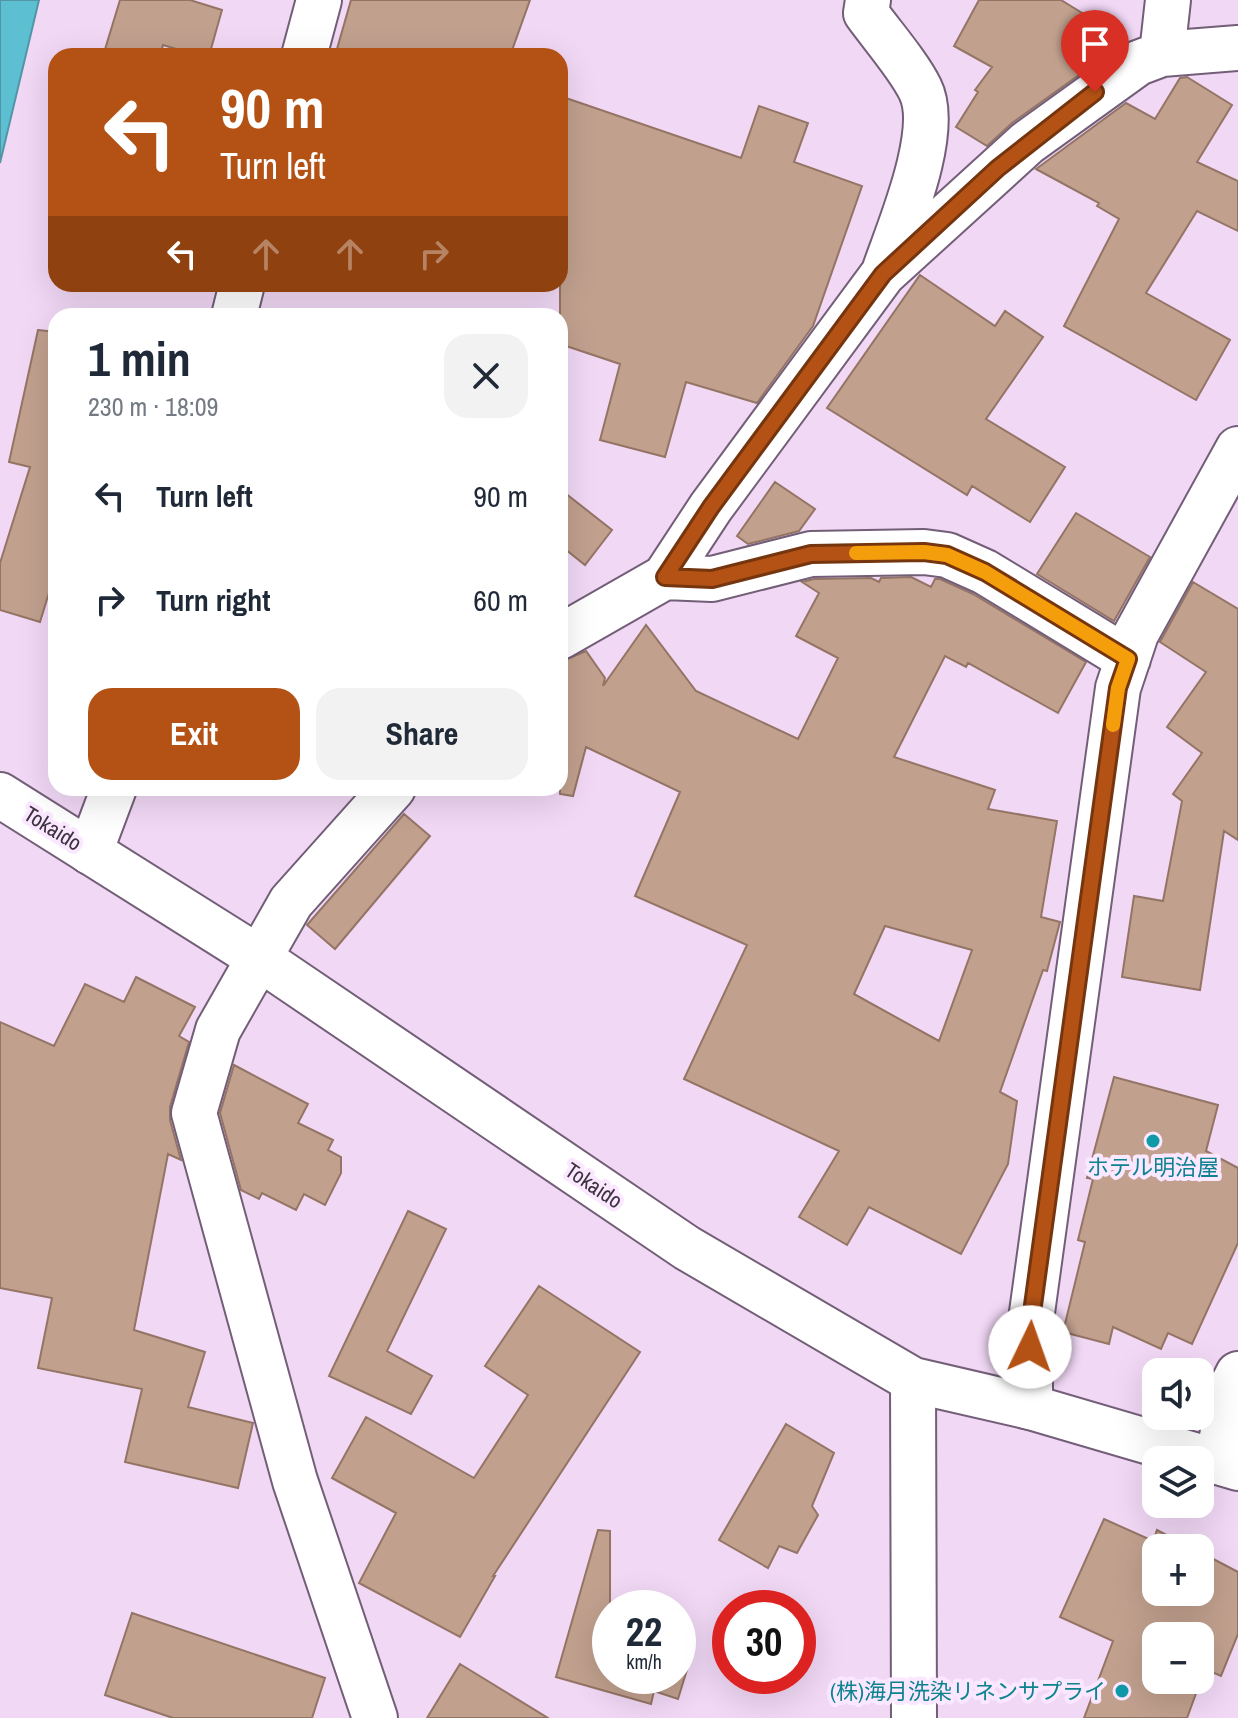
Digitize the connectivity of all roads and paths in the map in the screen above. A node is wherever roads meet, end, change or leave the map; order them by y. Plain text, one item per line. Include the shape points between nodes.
1 (319, 0) edge
2 (868, 0) edge
3 (1168, 0) edge
4 (306, 48) edge
5 (1238, 48) edge
6 (1162, 54) junction
7 (883, 274) junction
8 (1238, 449) edge
9 (665, 577) junction
10 (568, 632) edge
11 (1128, 659) junction
12 (0, 795) edge
13 (111, 796) edge
14 (386, 796) edge
15 (90, 852) junction
16 (259, 958) junction
17 (1238, 1374) edge
18 (913, 1380) junction
19 (1030, 1407) junction
20 (1228, 1465) edge
21 (375, 1718) edge
22 (914, 1718) edge

1 - 4 main road
2 - 7 main road via 866,13 922,90 924,115 925,141 916,178
3 - 6 main road
5 - 6 main road
6 - 7 main road via 1138,63 1027,143
7 - 9 main road
8 - 11 main road via 1136,634
9 - 10 main road
9 - 11 main road via 712,579 811,554 947,555 985,572
11 - 19 main road via 1118,688 1030,1327
12 - 15 main road, Tokaido
13 - 15 main road
14 - 16 main road via 291,902
15 - 16 main road, Tokaido
16 - 18 main road, Tokaido via 687,1248
16 - 21 main road via 218,1030 194,1113 295,1481
17 - 20 main road via 1232,1386
18 - 19 main road, Tokaido
18 - 22 main road
19 - 20 main road, Tokaido

